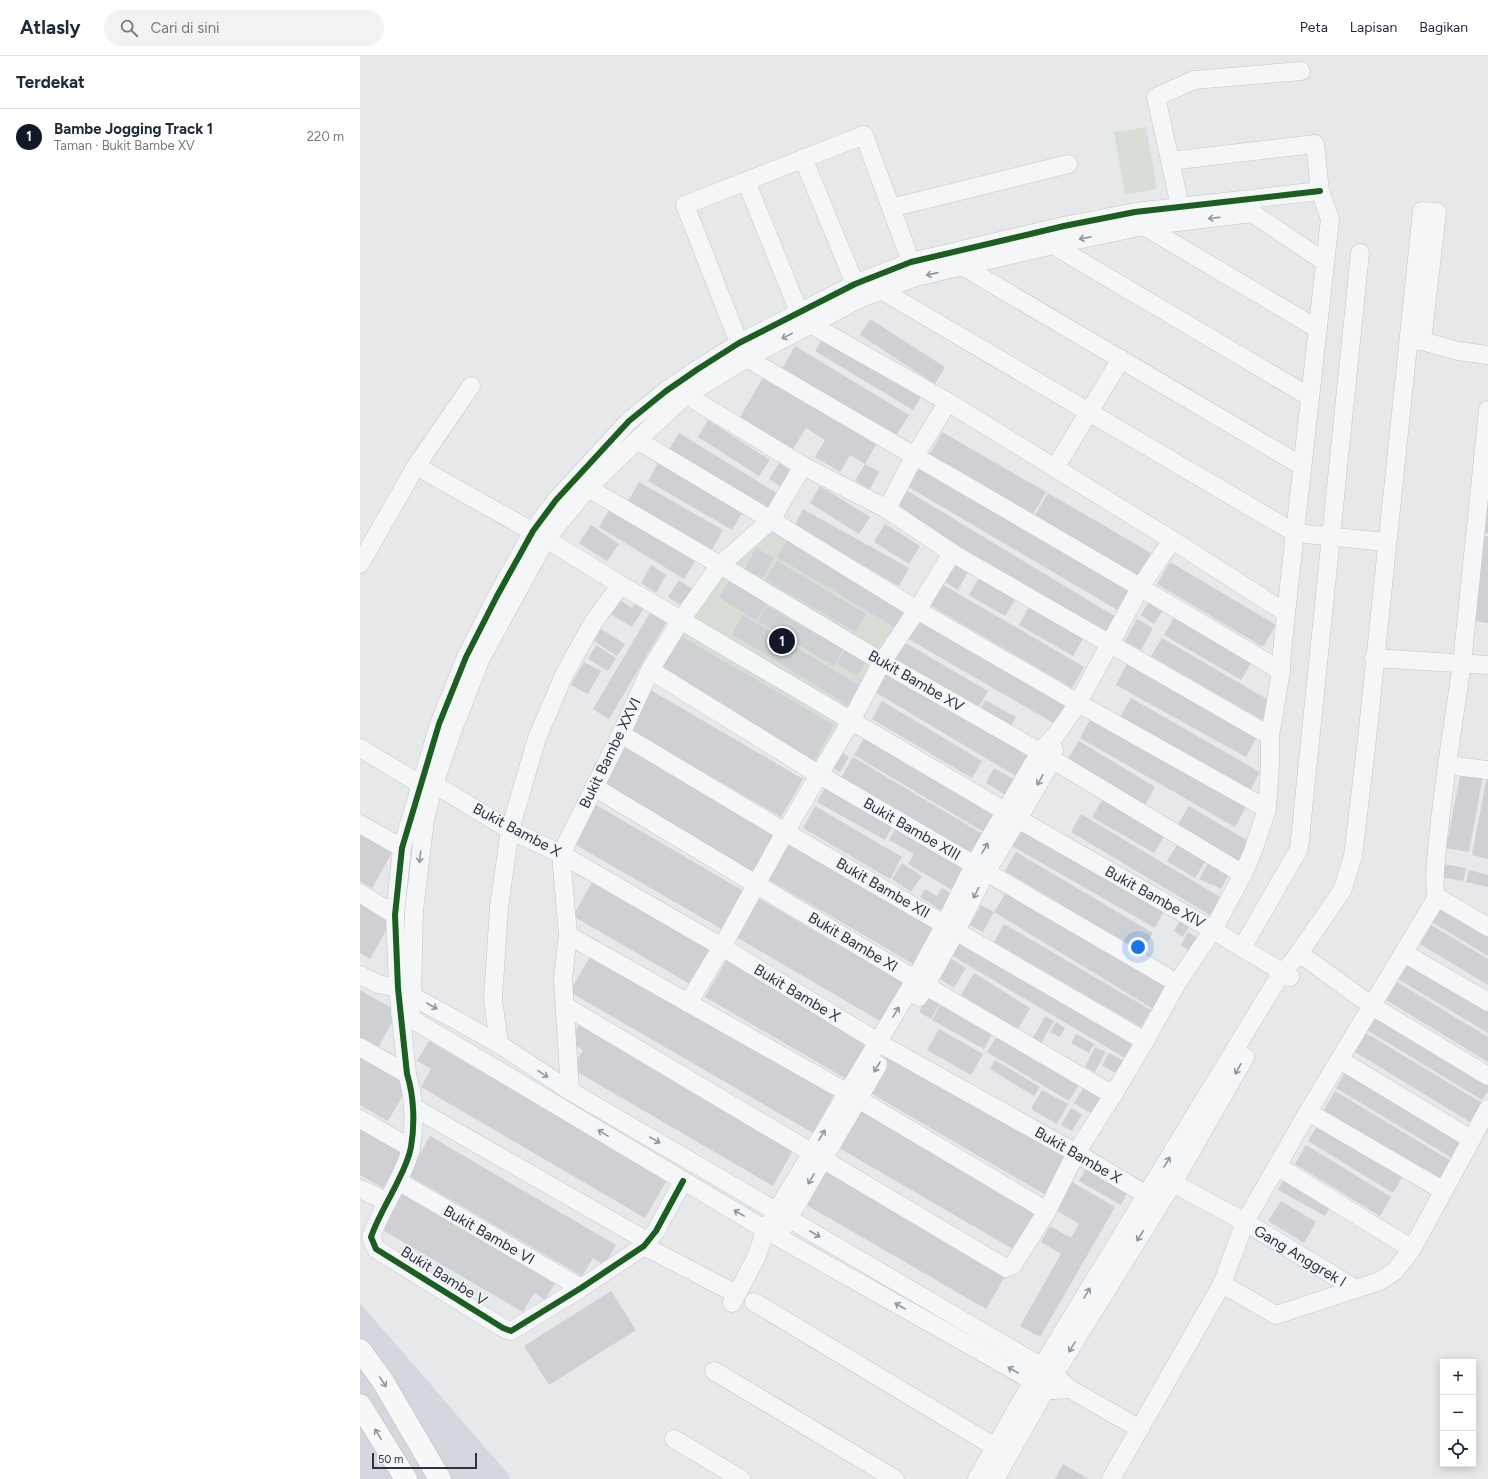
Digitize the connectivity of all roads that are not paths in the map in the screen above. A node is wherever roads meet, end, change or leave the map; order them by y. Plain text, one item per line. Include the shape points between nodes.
1 (1301, 71) dead end
2 (803, 158) junction
3 (1170, 161) junction
4 (1068, 164) dead end
5 (746, 181) junction
6 (1320, 191) junction
7 (1180, 206) junction
8 (1252, 206) junction
9 (891, 208) junction
10 (1144, 226) junction
11 (1053, 245) junction
12 (1360, 253) dead end
13 (911, 262) junction
14 (1325, 262) junction
15 (964, 267) junction
16 (855, 284) junction
17 (881, 290) junction
18 (805, 321) junction
19 (1318, 329) junction
20 (1415, 341) junction
21 (743, 351) junction
22 (1488, 355) edge
23 (1121, 359) junction
24 (471, 386) dead end
25 (686, 395) junction
26 (1310, 397) junction
27 (948, 402) junction
28 (1488, 410) edge
29 (1089, 412) junction
30 (637, 440) junction
31 (914, 457) junction
32 (416, 466) junction
33 (804, 466) junction
34 (1302, 466) junction
35 (1055, 468) junction
36 (588, 488) junction
37 (887, 509) junction
38 (771, 520) junction
39 (1295, 533) junction
40 (540, 535) junction
41 (1331, 537) junction
42 (1172, 540) junction
43 (1386, 542) junction
44 (952, 553) junction
45 (360, 564) edge
46 (720, 565) junction
47 (621, 585) junction
48 (1141, 586) junction
49 (917, 610) junction
50 (1286, 613) junction
51 (682, 620) junction
52 (1110, 643) junction
53 (1374, 658) junction
54 (882, 662) junction
55 (1462, 663) junction
56 (1488, 665) edge
57 (650, 670) junction
58 (1281, 671) junction
59 (1078, 703) junction
60 (851, 721) junction
61 (621, 734) junction
62 (1270, 736) junction
63 (360, 748) edge
64 (1046, 756) junction
65 (1447, 765) junction
66 (1488, 770) edge
67 (818, 774) junction
68 (427, 784) junction
69 (594, 787) junction
70 (1267, 809) junction
71 (1012, 816) junction
72 (360, 824) edge
73 (510, 830) junction
74 (785, 832) junction
75 (402, 848) junction
76 (561, 854) junction
77 (980, 869) junction
78 (1243, 874) junction
79 (757, 885) junction
80 (360, 893) edge
81 (1437, 897) junction
82 (395, 915) junction
83 (1488, 927) edge
84 (951, 928) junction
85 (1213, 930) junction
86 (568, 935) junction
87 (722, 947) junction
88 (1242, 948) junction
89 (1404, 954) junction
90 (1291, 965) junction
91 (360, 975) edge
92 (920, 983) junction
93 (1177, 983) junction
94 (378, 984) junction
95 (405, 991) junction
96 (1488, 1002) edge
97 (688, 1003) junction
98 (566, 1006) junction
99 (1372, 1006) junction
100 (405, 1015) junction
101 (1145, 1042) junction
102 (499, 1044) junction
103 (883, 1045) junction
104 (360, 1047) edge
105 (1340, 1060) junction
106 (407, 1074) junction
107 (1488, 1076) edge
108 (570, 1091) junction
109 (1113, 1095) junction
110 (853, 1096) junction
111 (413, 1107) junction
112 (1488, 1109) edge
113 (1308, 1112) junction
114 (360, 1119) edge
115 (1471, 1139) junction
116 (411, 1148) junction
117 (1076, 1153) junction
118 (817, 1155) junction
119 (1277, 1166) junction
120 (398, 1181) junction
121 (682, 1181) junction
122 (1173, 1183) junction
123 (360, 1189) edge
124 (1444, 1191) junction
125 (1153, 1199) junction
126 (386, 1201) junction
127 (1047, 1211) junction
128 (783, 1214) junction
129 (1245, 1222) junction
130 (772, 1233) junction
131 (646, 1244) junction
132 (1412, 1249) junction
133 (1222, 1284) junction
134 (581, 1288) junction
135 (1356, 1289) junction
136 (754, 1302) dead end
137 (360, 1350) edge
138 (714, 1371) dead end
139 (1044, 1378) junction
140 (360, 1405) edge
141 (1140, 1429) junction
142 (674, 1439) dead end
143 (1002, 1452) junction
144 (406, 1479) edge
145 (440, 1479) edge
146 (741, 1479) edge
147 (896, 1479) edge
148 (977, 1479) edge
149 (995, 1479) edge
150 (1111, 1479) edge

1 - 3 street via 1194,80 1156,97
2 - 5 street
2 - 9 street via 864,135
2 - 16 street
3 - 6 street via 1315,144
3 - 7 street
4 - 9 street
5 - 18 street
5 - 21 street via 685,205
6 - 8 street
6 - 14 street via 1330,219
7 - 8 street
7 - 13 street via 1064,226
8 -> 10 street
8 - 14 street
9 - 13 street
10 -> 11 street
10 - 19 street
11 - 15 street
11 - 26 street
12 - 41 street
13 - 16 street
14 - 19 street
15 -> 17 street via 916,277
15 - 23 street
16 - 18 street
17 - 18 street
17 - 29 street
18 - 21 street
18 - 27 street
19 - 26 street
20 - 20 street via 1422,211 1437,212
20 - 22 street
20 - 43 street
21 - 25 street
21 - 31 street
21 - 40 street via 698,369 629,420 556,500
23 - 29 street
23 - 34 street
24 - 32 street
25 - 30 street
25 - 33 street
26 - 34 street
27 - 31 street
27 - 35 street
28 - 55 street
29 - 35 street
29 - 39 street
30 - 36 street
30 - 38 street
31 - 37 street
31 - 48 street
32 - 40 street, Bukit Bambe XIV
32 - 45 street
33 - 37 street
33 - 38 street, Bukit Bambe XXVI
34 - 39 street
35 - 42 street
36 - 40 street
36 - 46 street, Bukit Bambe XV
37 - 44 street
38 - 46 street, Bukit Bambe XXVI
38 - 49 street
39 - 41 street
39 - 50 street
40 - 47 street, Bukit Bambe XIV
40 - 68 street via 481,658 452,732
41 - 43 street
41 - 88 street via 1299,849
42 - 48 street
42 - 50 street
43 - 53 street
44 - 49 street
44 - 52 street
46 - 51 street, Bukit Bambe XXVI
46 - 54 street, Bukit Bambe XV
47 - 51 street, Bukit Bambe XIV
47 - 73 street via 594,621 565,673 537,738
48 - 52 street
48 - 58 street
49 - 54 street
49 - 59 street
50 - 58 street
51 - 57 street, Bukit Bambe XXVI
51 - 60 street, Bukit Bambe XIV
52 - 59 street
52 - 62 street
53 - 55 street
53 - 90 street via 1353,856 1342,891
54 - 60 street
54 - 64 street, Bukit Bambe XV
55 - 56 street
55 - 65 street
57 - 61 street, Bukit Bambe XXVI
57 - 67 street, Bukit Bambe XIII
58 - 62 street
59 - 64 street
59 - 70 street
60 - 67 street
60 - 71 street, Bukit Bambe XIV
61 - 69 street, Bukit Bambe XXVI
61 - 74 street, Bukit Bambe XII
62 - 70 street
63 - 68 street, Bukit Bambe X
64 - 71 street
64 - 78 street, Bukit Bambe XV
65 - 66 street
65 - 81 street via 1436,868
67 - 74 street
67 - 77 street, Bukit Bambe XIII
68 - 73 street, Bukit Bambe X
68 - 75 street
68 -> 95 street
69 - 76 street, Bukit Bambe XXVI
69 - 79 street, Bukit Bambe XI
70 - 78 street
71 - 77 street
71 - 85 street, Bukit Bambe XIV
72 - 75 street
73 - 76 street, Bukit Bambe X
73 - 102 street via 499,907 493,999
74 - 79 street
74 - 84 street, Bukit Bambe XII
75 - 82 street
76 - 86 street
76 - 87 street, Bukit Bambe X
77 - 84 street
77 - 93 street, Bukit Bambe XIII
78 - 85 street
79 - 87 street
79 - 92 street, Bukit Bambe XI
80 - 82 street
81 - 83 street
81 - 89 street
82 - 95 street
84 - 92 street
84 - 101 street, Bukit Bambe XII
85 - 88 street, Bukit Bambe XIV
85 - 93 street
86 - 97 street
86 - 98 street via 563,979
87 - 97 street
87 - 103 street, Bukit Bambe X
88 - 90 street, Bukit Bambe XIV
89 - 96 street
89 - 99 street
90 - 99 street, Bukit Bambe XIV
90 -> 122 street
125 -> 90 street
91 - 94 street
92 - 103 street
92 - 109 street, Bukit Bambe XI
93 - 101 street
94 - 95 street
94 - 100 street
95 - 100 street, Bukit Bambe V
95 -> 102 street
97 - 110 street
98 - 108 street
98 - 118 street
99 - 105 street
99 - 107 street, Bukit Bambe XIV
100 - 106 street, Bukit Bambe V
121 -> 100 street
101 - 109 street
102 -> 108 street
103 - 110 street
103 - 117 street, Bukit Bambe X
104 - 106 street
105 - 113 street
105 - 115 street
106 - 111 street, Bukit Bambe V
108 -> 128 street
109 - 117 street
110 - 118 street
110 - 127 street
111 - 116 street, Bukit Bambe V
111 - 131 street
112 - 115 street
113 - 119 street
113 - 124 street
114 - 116 street
115 - 124 street
116 - 120 street, Bukit Bambe V
117 - 125 street, Bukit Bambe X
117 - 127 street
118 - 127 street via 1006,1268 1013,1265
118 - 128 street
119 - 129 street
119 - 132 street
120 - 126 street, Bukit Bambe V
120 - 134 street, Bukit Bambe VI
130 -> 121 street
121 - 131 street, Bukit Bambe V via 656,1231
122 - 125 street
122 - 129 street, Gang Anggrek I
123 - 126 street
124 - 132 street
125 - 139 street
126 - 134 street, Bukit Bambe V via 371,1237 376,1249 509,1331
128 - 130 street
128 -> 139 street
129 - 133 street
129 - 135 street, Gang Anggrek I
130 - 131 street via 734,1298
139 -> 130 street
131 - 134 street, Bukit Bambe V
132 - 135 street via 1389,1277
133 - 135 street via 1276,1315
133 - 141 street
136 - 143 street
137 -> 145 highway via 382,1380
138 - 147 street
139 - 141 street via 1053,1390 1070,1389
139 - 143 street
144 -> 140 highway
141 - 150 street
142 - 146 street
143 - 148 street
143 - 149 street

